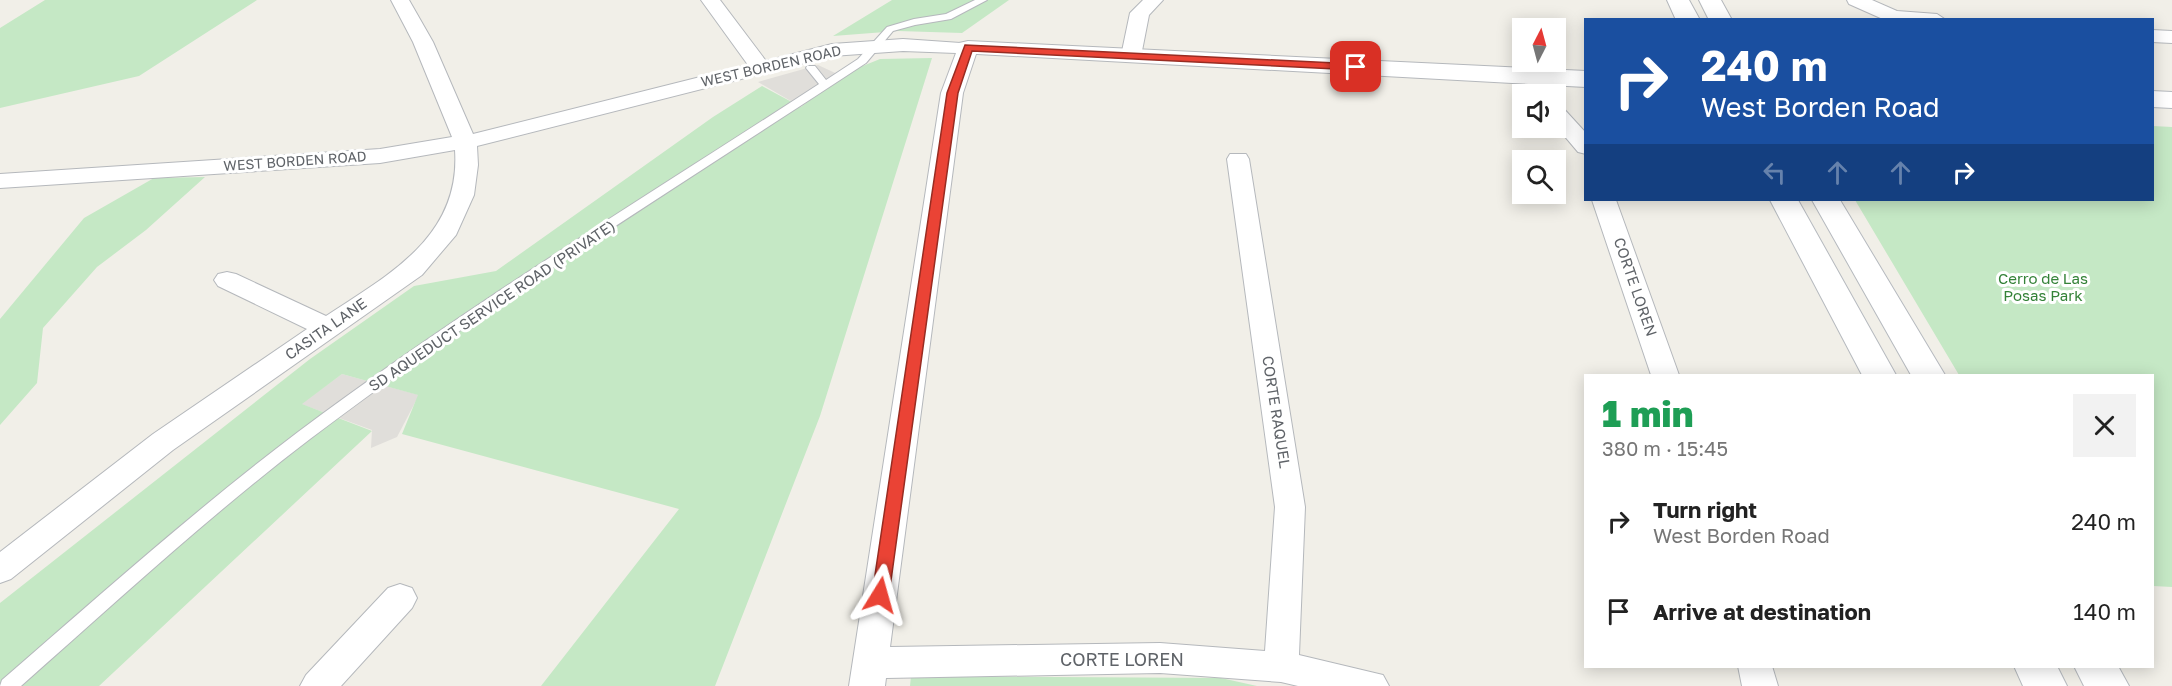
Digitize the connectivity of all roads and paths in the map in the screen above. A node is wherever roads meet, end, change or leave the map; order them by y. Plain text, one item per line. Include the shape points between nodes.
1 (400, 0) edge
2 (982, 0) edge
3 (1154, 0) edge
4 (1678, 0) edge
5 (1710, 0) edge
6 (1856, 0) edge
7 (716, 1) edge
8 (1687, 18) edge
9 (1721, 18) edge
10 (1915, 18) edge
11 (2154, 36) edge
12 (2172, 37) edge
13 (874, 46) junction
14 (968, 48) junction
15 (1131, 56) junction
16 (760, 67) junction
17 (811, 68) dead end
18 (1584, 79) edge
19 (825, 85) junction
20 (2154, 99) edge
21 (2172, 100) edge
22 (2154, 115) edge
23 (2172, 116) edge
24 (1566, 125) edge
25 (465, 141) junction
26 (1584, 145) edge
27 (1238, 159) dead end
28 (0, 181) edge
29 (1604, 201) edge
30 (1785, 201) edge
31 (1827, 201) edge
32 (227, 280) dead end
33 (328, 328) junction
34 (1665, 374) edge
35 (1878, 374) edge
36 (1927, 374) edge
37 (0, 570) edge
38 (400, 598) dead end
39 (1281, 667) junction
40 (1756, 668) edge
41 (2036, 668) edge
42 (2097, 668) edge
43 (868, 674) edge
44 (8, 686) edge
45 (318, 686) edge
46 (1371, 686) edge
47 (1760, 686) edge
48 (2045, 686) edge
49 (2107, 686) edge

1 - 25 street, CASITA LANE via 423,42
2 - 13 lane, SD AQUEDUCT SERVICE ROAD (PRIVATE) via 948,17 897,26 885,32
3 - 15 street via 1140,13
4 - 8 street
5 - 9 street
6 - 10 street via 1893,16
7 - 16 street
11 - 12 street
13 - 14 street, WEST BORDEN ROAD
13 - 16 street, WEST BORDEN ROAD via 832,50
13 - 19 lane, SD AQUEDUCT SERVICE ROAD (PRIVATE) via 862,61
14 - 15 street, WEST BORDEN ROAD
14 - 43 street via 952,93
15 - 18 street, WEST BORDEN ROAD
16 - 25 street, WEST BORDEN ROAD
17 - 19 lane
19 - 44 lane, SD AQUEDUCT SERVICE ROAD (PRIVATE) via 432,343 303,436 201,518
20 - 21 street
22 - 23 street
24 - 26 street
25 - 28 street, WEST BORDEN ROAD via 380,156
25 - 33 street, CASITA LANE via 467,165 462,195 444,235 413,269
27 - 39 street, CORTE RAQUEL via 1290,507
29 - 34 street, CORTE LOREN
30 - 35 street
31 - 36 street
32 - 33 street
33 - 37 street, CASITA LANE via 163,442
38 - 45 street
39 - 43 street, CORTE LOREN via 1160,658
39 - 46 street, CORTE LOREN
40 - 47 street
41 - 48 street
42 - 49 street

